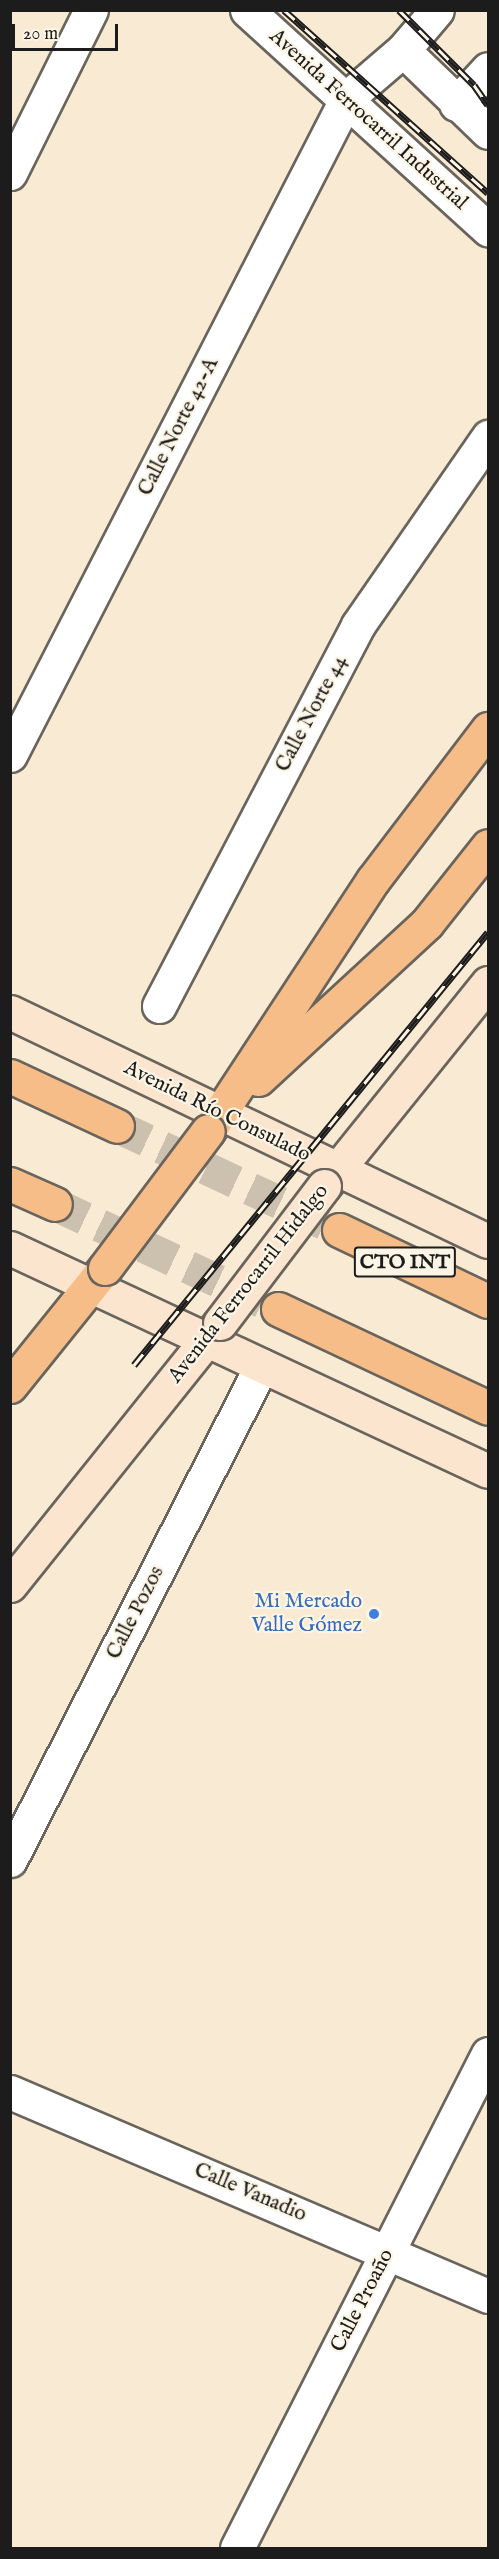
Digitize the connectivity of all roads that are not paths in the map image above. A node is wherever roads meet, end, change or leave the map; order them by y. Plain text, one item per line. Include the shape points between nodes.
1 (91, 10) edge
2 (248, 10) edge
3 (437, 10) edge
4 (403, 50) junction
5 (489, 69) edge
6 (347, 98) junction
7 (456, 104) junction
8 (489, 132) edge
9 (10, 173) edge
10 (489, 229) edge
11 (489, 437) edge
12 (489, 729) edge
13 (10, 755) edge
14 (489, 846) edge
15 (489, 983) edge
16 (159, 1006) dead end
17 (10, 1012) edge
18 (10, 1076) edge
19 (215, 1122) junction
20 (117, 1126) tunnel mouth
21 (330, 1178) junction
22 (10, 1184) edge
23 (55, 1204) tunnel mouth
24 (339, 1230) tunnel mouth
25 (489, 1241) edge
26 (10, 1248) edge
27 (98, 1277) junction
28 (489, 1301) edge
29 (279, 1310) tunnel mouth
30 (214, 1331) junction
31 (262, 1365) junction
32 (10, 1386) edge
33 (489, 1408) edge
34 (489, 1471) edge
35 (10, 1585) edge
36 (10, 1860) edge
37 (489, 2054) edge
38 (10, 2092) edge
39 (388, 2252) junction
40 (489, 2296) edge
41 (237, 2548) edge

1 - 9 street
2 - 6 street, Avenida Ferrocarril Industrial
3 - 4 street
4 - 6 street
4 - 7 street
5 - 7 street
6 - 10 street, Avenida Ferrocarril Industrial
6 - 13 street, Calle Norte 42-A
7 - 8 street
11 - 16 street, Calle Norte 44 via 358,625
12 - 19 main road via 373,880
14 - 19 main road via 427,922
15 - 21 main road, Avenida Ferrocarril Hidalgo
17 - 19 main road, Avenida Río Consulado / CTO INT
18 - 20 main road
19 - 21 main road, Avenida Río Consulado / CTO INT
19 - 27 main road, bridge
21 - 25 main road, Avenida Río Consulado / CTO INT
21 - 30 main road, Avenida Ferrocarril Hidalgo, bridge
22 - 23 main road
24 - 28 main road, CTO INT
26 - 27 main road
27 - 30 main road
27 - 32 main road
29 - 33 main road
30 - 31 main road
30 - 35 main road, Avenida Ferrocarril Hidalgo
31 - 34 main road
31 - 36 street, Calle Pozos
37 - 39 street, Calle Proaño
38 - 39 street, Calle Vanadio
39 - 40 street, Calle Vanadio
39 - 41 street, Calle Proaño

